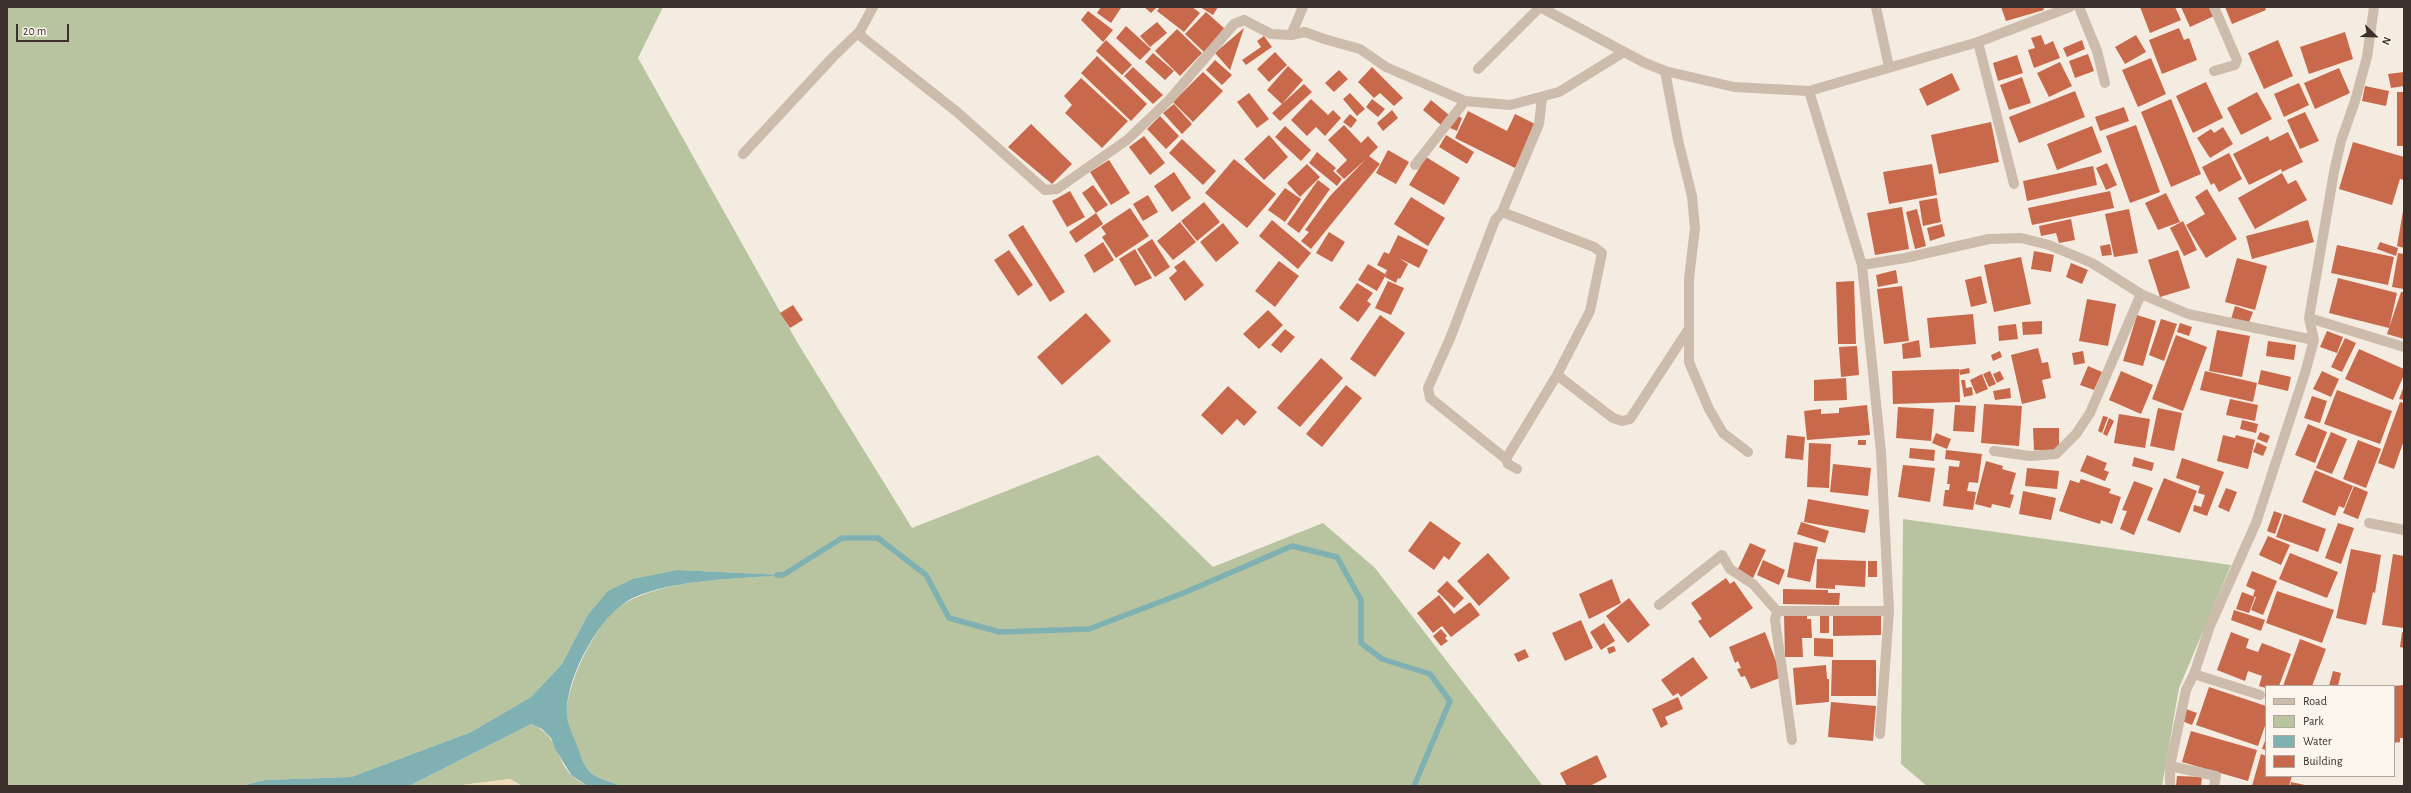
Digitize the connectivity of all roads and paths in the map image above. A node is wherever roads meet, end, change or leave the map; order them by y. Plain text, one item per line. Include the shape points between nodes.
1 (873, 7) edge
2 (1303, 7) edge
3 (1540, 7) edge
4 (1876, 7) edge
5 (2070, 7) edge
6 (2080, 7) edge
7 (2214, 7) edge
8 (2374, 7) edge
9 (860, 31) junction
10 (1291, 35) junction
11 (1978, 42) junction
12 (1624, 52) junction
13 (1889, 68) junction
14 (1478, 69) dead end
15 (1665, 71) junction
16 (2214, 71) dead end
17 (2106, 83) dead end
18 (1809, 91) junction
19 (1542, 98) junction
20 (1465, 101) junction
21 (743, 154) dead end
22 (1415, 165) dead end
23 (2014, 184) dead end
24 (1502, 212) junction
25 (1862, 265) junction
26 (2141, 294) junction
27 (2309, 318) junction
28 (1688, 330) junction
29 (2314, 340) junction
30 (2404, 347) edge
31 (1557, 375) junction
32 (1994, 451) dead end
33 (1748, 452) dead end
34 (1506, 459) junction
35 (1517, 469) dead end
36 (2369, 523) dead end
37 (2404, 530) edge
38 (1659, 605) dead end
39 (1777, 611) junction
40 (1888, 611) junction
41 (2194, 674) junction
42 (2260, 695) dead end
43 (1880, 734) dead end
44 (1792, 740) dead end
45 (2170, 766) junction
46 (2170, 786) edge
47 (2214, 786) edge

1 - 9 street
2 - 10 street
3 - 12 street
3 - 14 street
4 - 13 street
5 - 11 street
6 - 17 street
7 - 16 street via 2237,60 2235,65
8 - 27 street via 2367,57 2334,172
9 - 10 street via 862,37 957,112 1045,190 1057,189 1127,140 1170,99 1234,24 1244,20 1271,34
9 - 21 street via 833,56
10 - 20 street via 1305,32 1360,49 1386,67
11 - 13 street
11 - 23 street
12 - 15 street
12 - 19 street via 1559,92
13 - 18 street
15 - 18 street via 1734,87
15 - 28 street via 1693,203 1695,228 1689,279
18 - 25 street
19 - 20 street via 1510,105
19 - 24 street via 1539,124
20 - 22 street
24 - 31 street via 1594,246 1602,253 1590,311
24 - 34 street via 1495,220 1451,336 1428,388 1428,395
25 - 26 street via 1912,257 1989,239 2021,238 2049,244 2092,263
25 - 40 street via 1882,452
26 - 29 street via 2188,314
26 - 32 street via 2090,413 2076,434 2056,454 2030,456
27 - 29 street
27 - 30 street
28 - 31 street via 1630,419 1622,421 1613,418
28 - 33 street via 1689,362 1709,409 1723,432
29 - 41 street via 2256,523 2210,626
31 - 34 street
34 - 35 street via 1508,464
36 - 37 street
38 - 39 street via 1722,555 1730,569 1753,584
39 - 40 street
39 - 44 street via 1775,620
40 - 43 street
41 - 42 street
41 - 45 street via 2186,690
45 - 46 street
45 - 47 street via 2216,776

